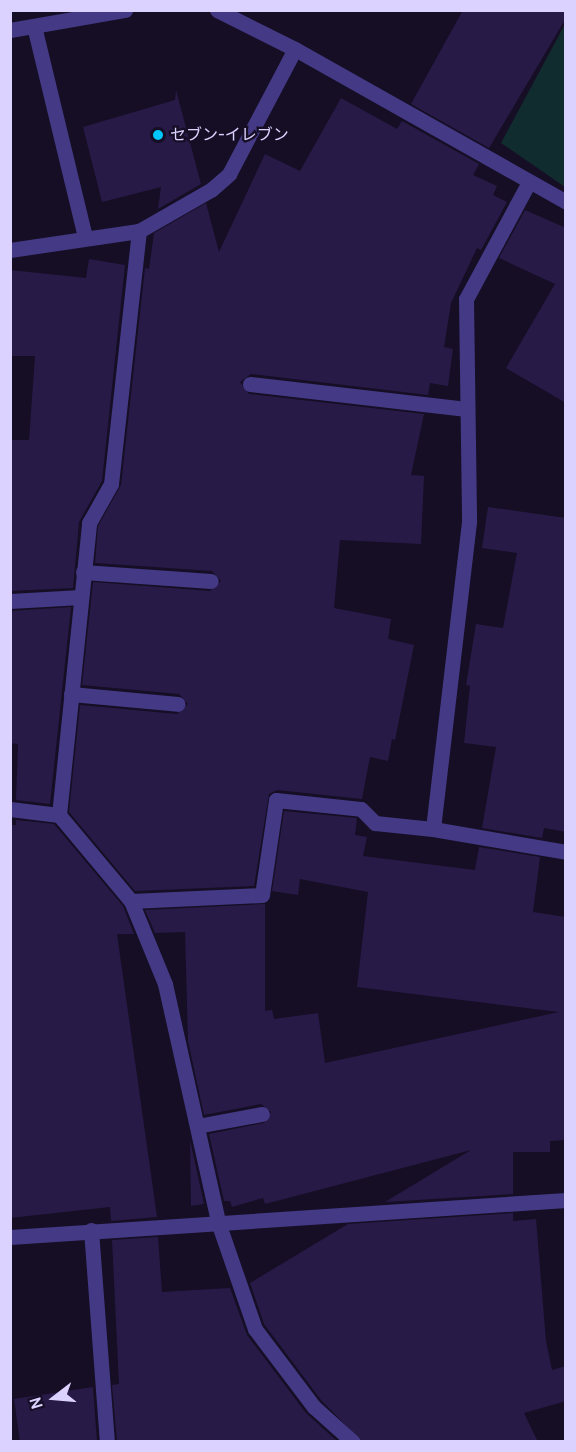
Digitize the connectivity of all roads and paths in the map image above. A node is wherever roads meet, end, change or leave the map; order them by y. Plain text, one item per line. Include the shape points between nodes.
1 (125, 10) edge
2 (218, 10) edge
3 (34, 26) junction
4 (10, 30) edge
5 (296, 49) junction
6 (529, 182) junction
7 (566, 202) edge
8 (139, 231) junction
9 (85, 237) junction
10 (10, 250) edge
11 (250, 384) dead end
12 (467, 409) junction
13 (84, 572) junction
14 (211, 581) dead end
15 (81, 597) junction
16 (10, 601) edge
17 (70, 694) junction
18 (178, 704) dead end
19 (10, 809) edge
20 (59, 814) junction
21 (433, 829) junction
22 (566, 852) edge
23 (131, 901) junction
24 (262, 1114) dead end
25 (197, 1126) junction
26 (566, 1200) edge
27 (219, 1225) junction
28 (91, 1230) junction
29 (10, 1237) edge
30 (107, 1442) edge
31 (353, 1442) edge

1 - 3 street
2 - 5 street
3 - 4 street
3 - 9 street
5 - 6 street
5 - 8 street via 229,174 212,189
6 - 7 street
6 - 12 street via 466,299
8 - 9 street
8 - 13 street via 111,484 89,524
9 - 10 street
11 - 12 street
12 - 21 street via 469,522
13 - 14 street
13 - 15 street
15 - 16 street
15 - 17 street
17 - 18 street
17 - 20 street
19 - 20 street
20 - 23 street
21 - 22 street
21 - 23 street via 375,823 361,809 276,800 262,895
23 - 25 street via 165,984
24 - 25 street
25 - 27 street
26 - 27 street
27 - 28 street
27 - 31 street via 255,1329 314,1407
28 - 29 street
28 - 30 street

